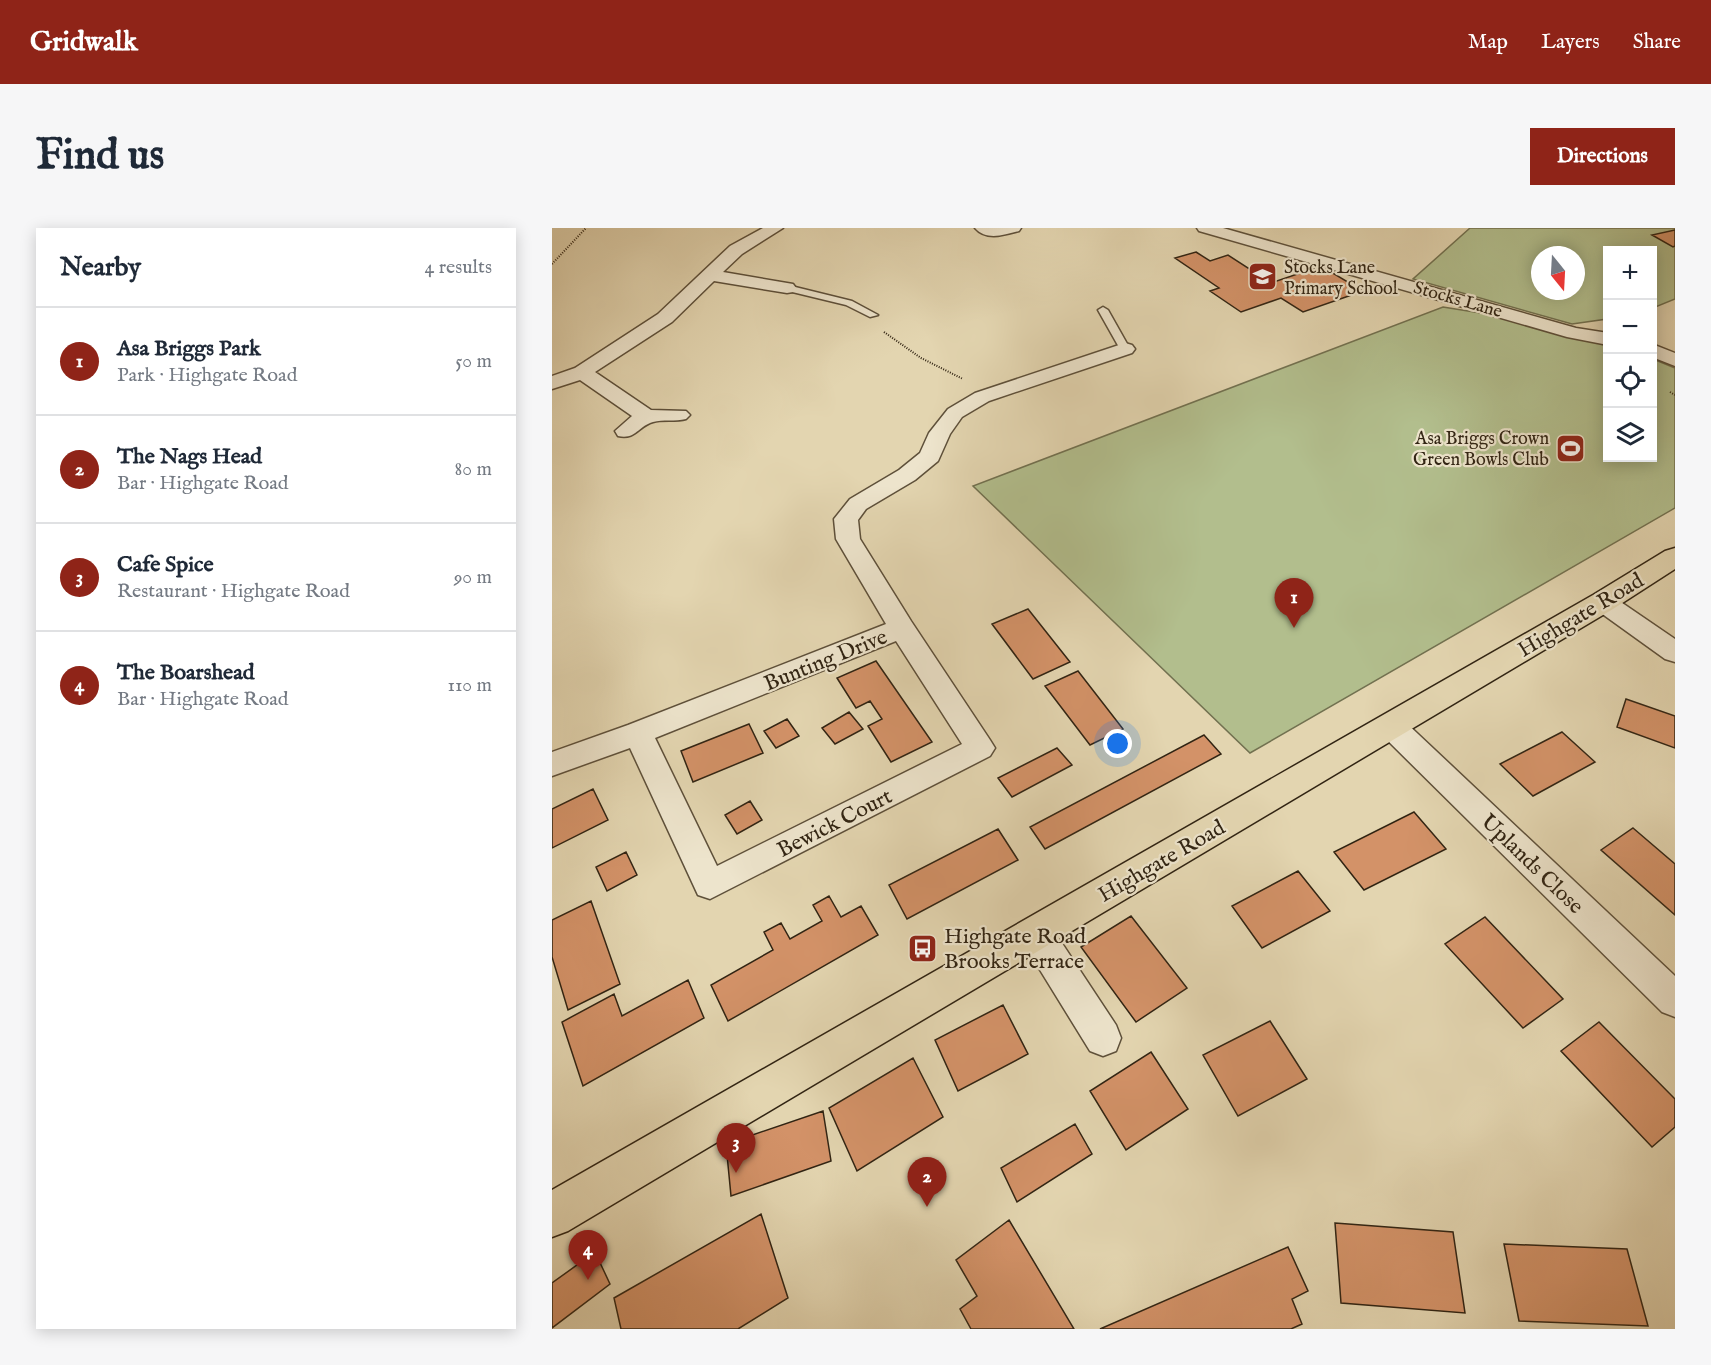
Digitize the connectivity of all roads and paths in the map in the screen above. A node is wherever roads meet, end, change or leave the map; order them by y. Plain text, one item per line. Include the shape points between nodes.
1 (586, 228) edge
2 (775, 228) edge
3 (1013, 228) edge
4 (1205, 228) edge
5 (991, 233) edge
6 (552, 264) edge
7 (711, 275) junction
8 (787, 288) joint
9 (1103, 310) dead end
10 (873, 315) dead end
11 (1603, 338) edge
12 (1125, 349) joint
13 (1657, 352) edge
14 (1675, 360) edge
15 (582, 372) junction
16 (552, 383) edge
17 (1670, 392) dead end
18 (1675, 395) edge
19 (679, 415) dead end
20 (646, 416) junction
21 (626, 431) dead end
22 (1675, 557) edge
23 (1603, 602) junction
24 (902, 628) junction
25 (1675, 652) edge
26 (1391, 726) junction
27 (638, 733) junction
28 (552, 764) edge
29 (1036, 933) junction
30 (1675, 1000) edge
31 (1103, 1038) dead end
32 (552, 1215) edge

1 - 6 path
2 - 7 street via 736,250
3 - 5 street
4 - 11 street, Stocks Lane
7 - 8 street
7 - 15 street via 665,318
8 - 10 lane via 849,303
9 - 12 lane
12 - 24 street, Bunting Drive via 982,397 955,413 930,456 908,475 858,504 846,519 848,539
13 - 14 street
15 - 16 street
15 - 20 street
17 - 18 path
19 - 20 street
20 - 21 street
22 - 23 main road, Highgate Road
23 - 25 street
23 - 26 main road, Highgate Road
24 - 27 street, Bunting Drive
24 - 27 street, Bewick Court via 980,748 710,885
26 - 29 main road, Highgate Road
26 - 30 street, Uplands Close
27 - 28 street, Bunting Drive
29 - 31 street
29 - 32 main road, Highgate Road

